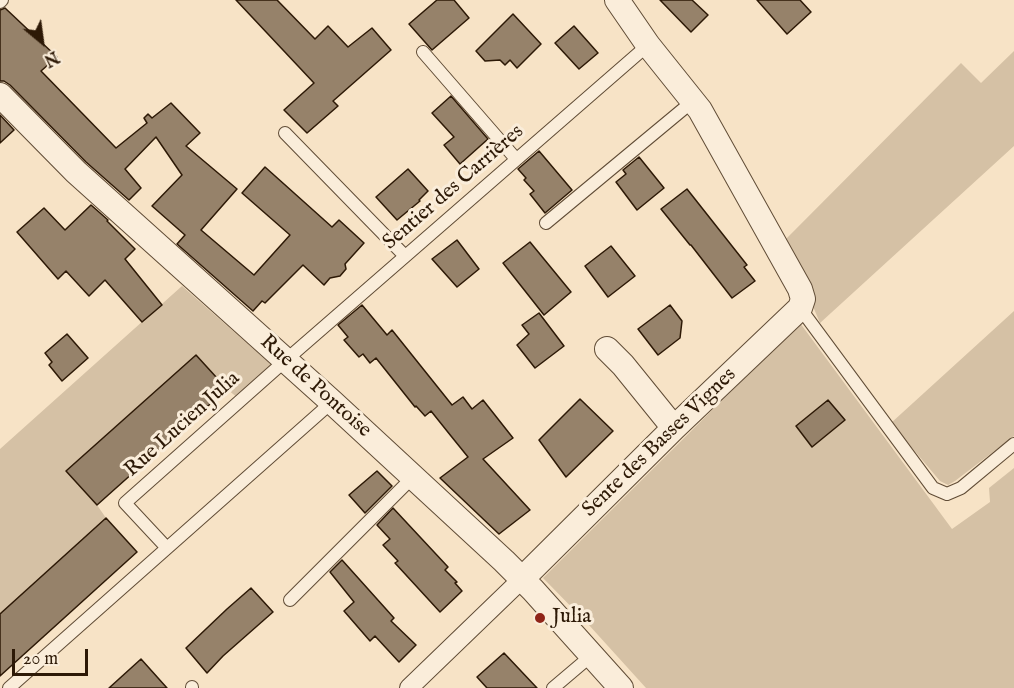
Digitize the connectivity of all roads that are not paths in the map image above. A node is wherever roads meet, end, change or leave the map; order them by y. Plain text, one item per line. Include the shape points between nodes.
1 (617, 0) edge
2 (648, 45) junction
3 (423, 52) dead end
4 (0, 95) edge
5 (693, 101) junction
6 (285, 133) dead end
7 (516, 159) junction
8 (546, 223) dead end
9 (405, 256) junction
10 (800, 308) junction
11 (607, 349) dead end
12 (286, 360) junction
13 (332, 402) junction
14 (674, 428) junction
15 (1014, 444) edge
16 (412, 477) junction
17 (167, 548) junction
18 (522, 579) junction
19 (290, 600) dead end
20 (592, 655) junction
21 (9, 688) edge
22 (409, 688) edge
23 (554, 688) edge
24 (621, 688) edge

1 - 2 street
2 - 5 street
2 - 7 lane, Sentier des Carrières
3 - 7 lane
4 - 12 street, Rue de Pontoise via 76,172
5 - 8 lane
5 - 10 street via 800,289
6 - 9 lane
7 - 9 lane, Sentier des Carrières
9 - 12 lane, Sentier des Carrières
10 - 14 street, Sente des Basses Vignes
10 - 15 lane via 933,488 946,494 961,488
11 - 14 street
12 - 13 street, Rue de Pontoise
12 - 17 lane, Rue Lucien Julia via 125,502
13 - 16 street, Rue de Pontoise
13 - 17 lane
14 - 18 street, Sente des Basses Vignes
16 - 18 street, Rue de Pontoise
16 - 19 lane
17 - 21 lane
18 - 20 street, Rue de Pontoise
18 - 22 street
20 - 23 lane
20 - 24 street, Rue de Pontoise

